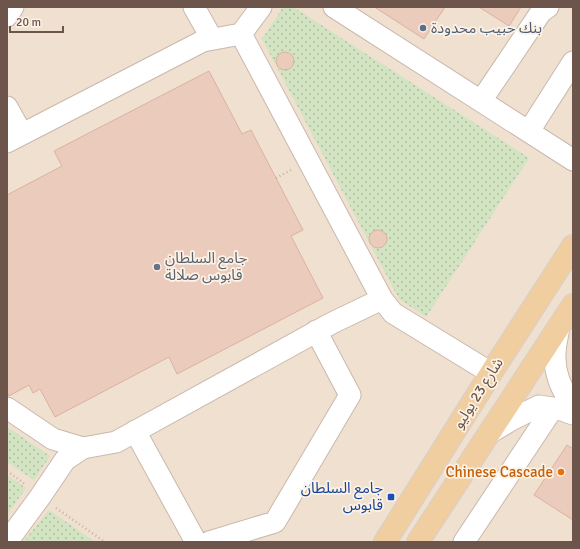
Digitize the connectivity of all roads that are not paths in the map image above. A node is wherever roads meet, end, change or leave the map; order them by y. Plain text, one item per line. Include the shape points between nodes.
1 (13, 7) edge
2 (194, 7) edge
3 (261, 7) edge
4 (334, 7) edge
5 (548, 7) edge
6 (7, 16) edge
7 (241, 34) junction
8 (212, 39) junction
9 (573, 62) edge
10 (481, 101) junction
11 (7, 107) edge
12 (529, 132) junction
13 (15, 138) edge
14 (573, 160) edge
15 (573, 246) edge
16 (382, 299) junction
17 (573, 305) edge
18 (559, 326) junction
19 (316, 331) junction
20 (491, 373) junction
21 (563, 407) edge
22 (7, 408) edge
23 (573, 414) edge
24 (135, 431) junction
25 (488, 434) junction
26 (83, 448) junction
27 (409, 504) junction
28 (422, 541) edge
29 (8, 542) edge
30 (196, 542) edge
31 (209, 542) edge
32 (376, 542) edge
33 (385, 542) edge
34 (464, 542) edge

1 - 6 street
2 - 8 street
3 - 7 street
4 - 10 street
5 - 10 street via 541,12
7 - 8 street
7 - 16 street
8 - 13 street
9 - 12 street
10 - 12 street
11 - 13 street
12 - 14 street
15 - 20 main road, شارع 23 يوليو
16 - 19 street
16 - 20 street via 393,313
17 - 18 main road, شارع 23 يوليو
18 - 21 street via 555,354 556,373 566,396
18 - 25 main road, شارع 23 يوليو
19 - 24 street
19 - 31 street via 350,395 275,522
20 - 27 main road, شارع 23 يوليو
21 - 23 street via 559,409
21 - 25 street via 538,406
21 - 34 street
22 - 26 street via 53,439
24 - 26 street via 116,442
24 - 30 street
25 - 28 main road, شارع 23 يوليو
26 - 29 street via 65,460
27 - 32 main road
27 - 33 main road, شارع 23 يوليو

